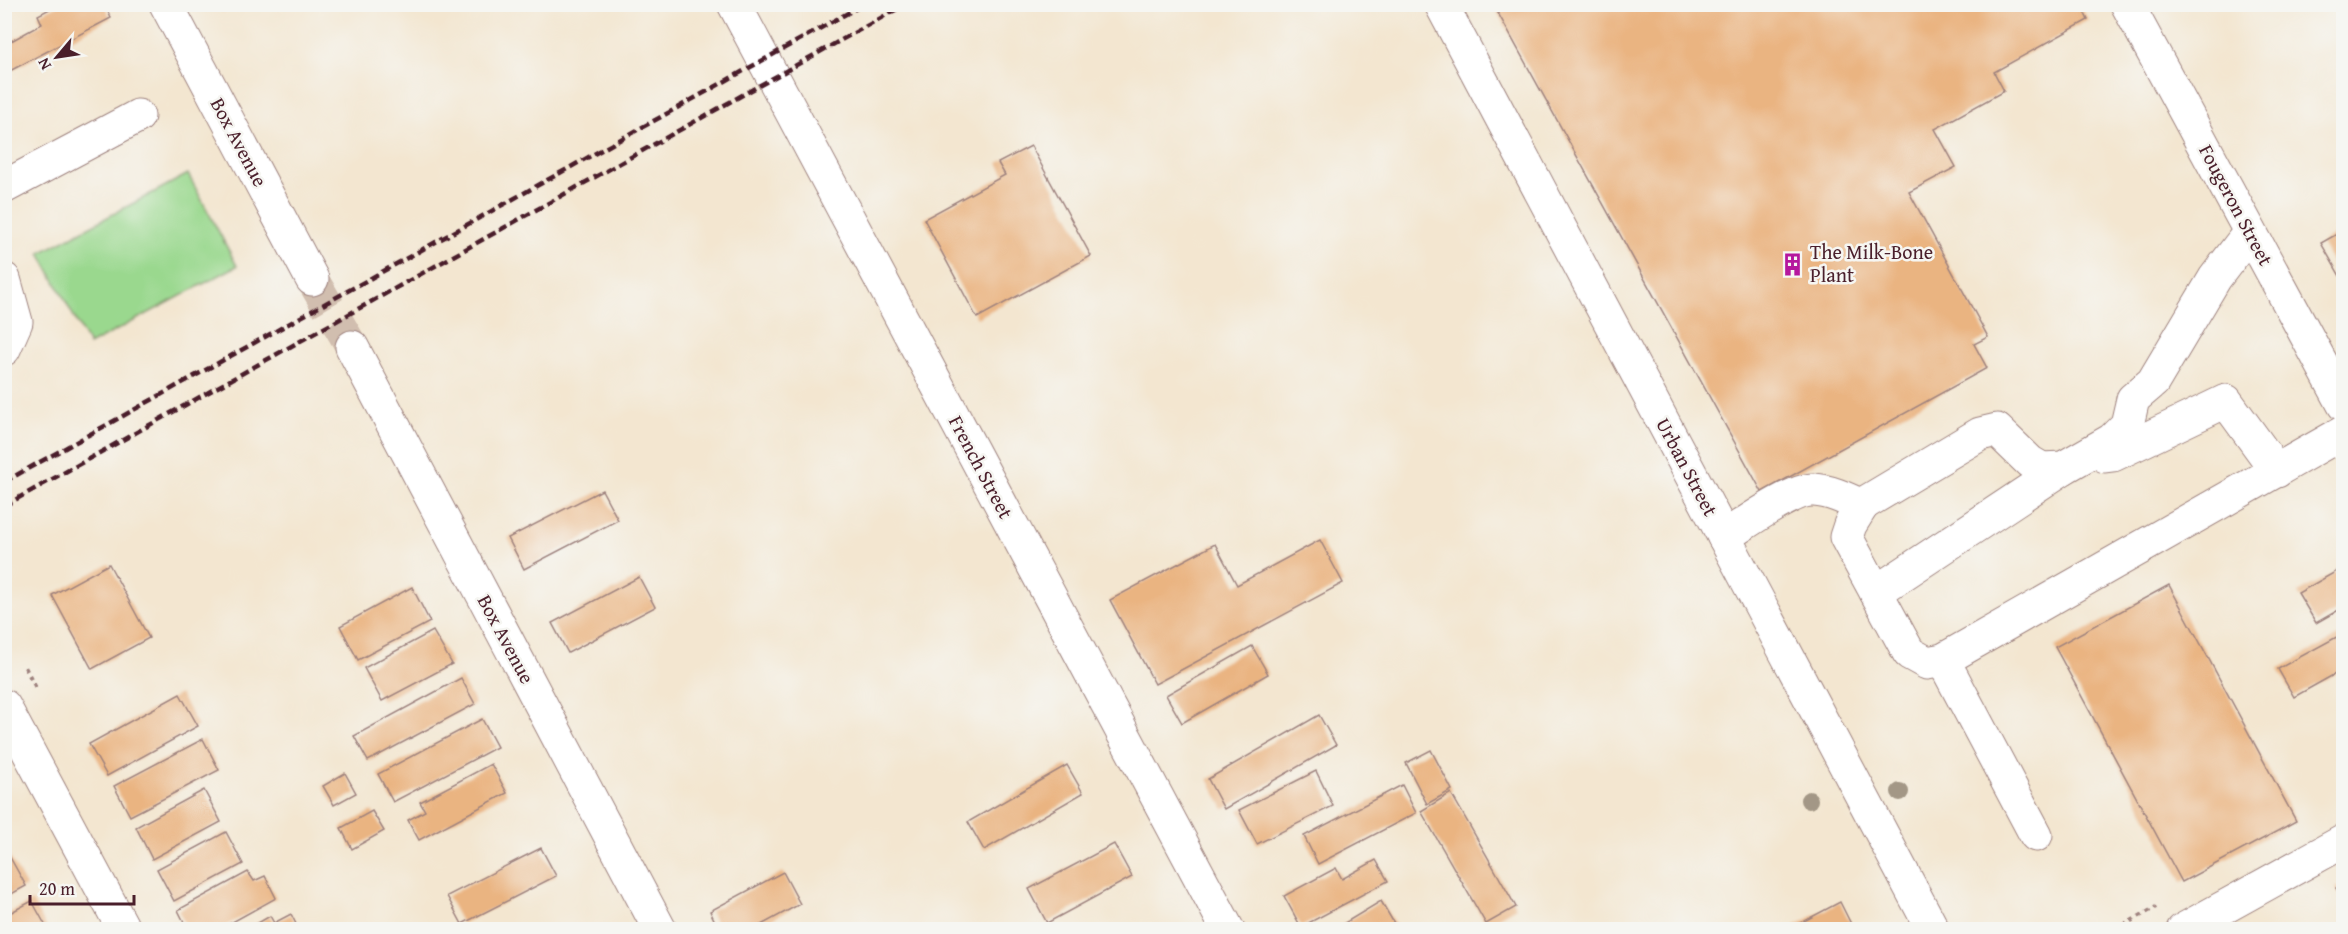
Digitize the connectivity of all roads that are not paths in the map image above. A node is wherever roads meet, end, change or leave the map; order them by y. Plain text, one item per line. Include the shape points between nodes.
1 (165, 4) edge
2 (734, 4) edge
3 (1441, 4) edge
4 (2127, 4) edge
5 (138, 116) dead end
6 (4, 187) edge
7 (2250, 232) junction
8 (4, 279) edge
9 (312, 279) tunnel mouth
10 (352, 347) tunnel mouth
11 (4, 349) edge
12 (2343, 405) edge
13 (2343, 432) edge
14 (2075, 461) junction
15 (2277, 471) junction
16 (1862, 506) junction
17 (1724, 537) junction
18 (1876, 592) junction
19 (1943, 660) junction
20 (4, 706) edge
21 (2036, 835) dead end
22 (2343, 841) edge
23 (124, 930) edge
24 (660, 930) edge
25 (1228, 930) edge
26 (1933, 930) edge
27 (2183, 930) edge

1 - 9 street, Box Avenue
2 - 25 street, French Street
3 - 17 street, Urban Street
4 - 7 street, Fougeron Street
5 - 6 street
7 - 12 street, Fougeron Street
7 - 14 street via 2215,278 2153,382 2133,399 2127,424 2112,440
8 - 11 street via 16,322
10 - 24 street, Box Avenue
13 - 15 street
14 - 15 street via 2113,455 2226,401
14 - 16 street via 2042,469 1997,430 1980,434
14 - 18 street
15 - 19 street
16 - 17 street via 1836,494 1811,489 1793,495
16 - 18 street via 1846,537
17 - 26 street, Urban Street
18 - 19 street via 1909,653 1927,663
19 - 21 street
20 - 23 street
22 - 27 street

